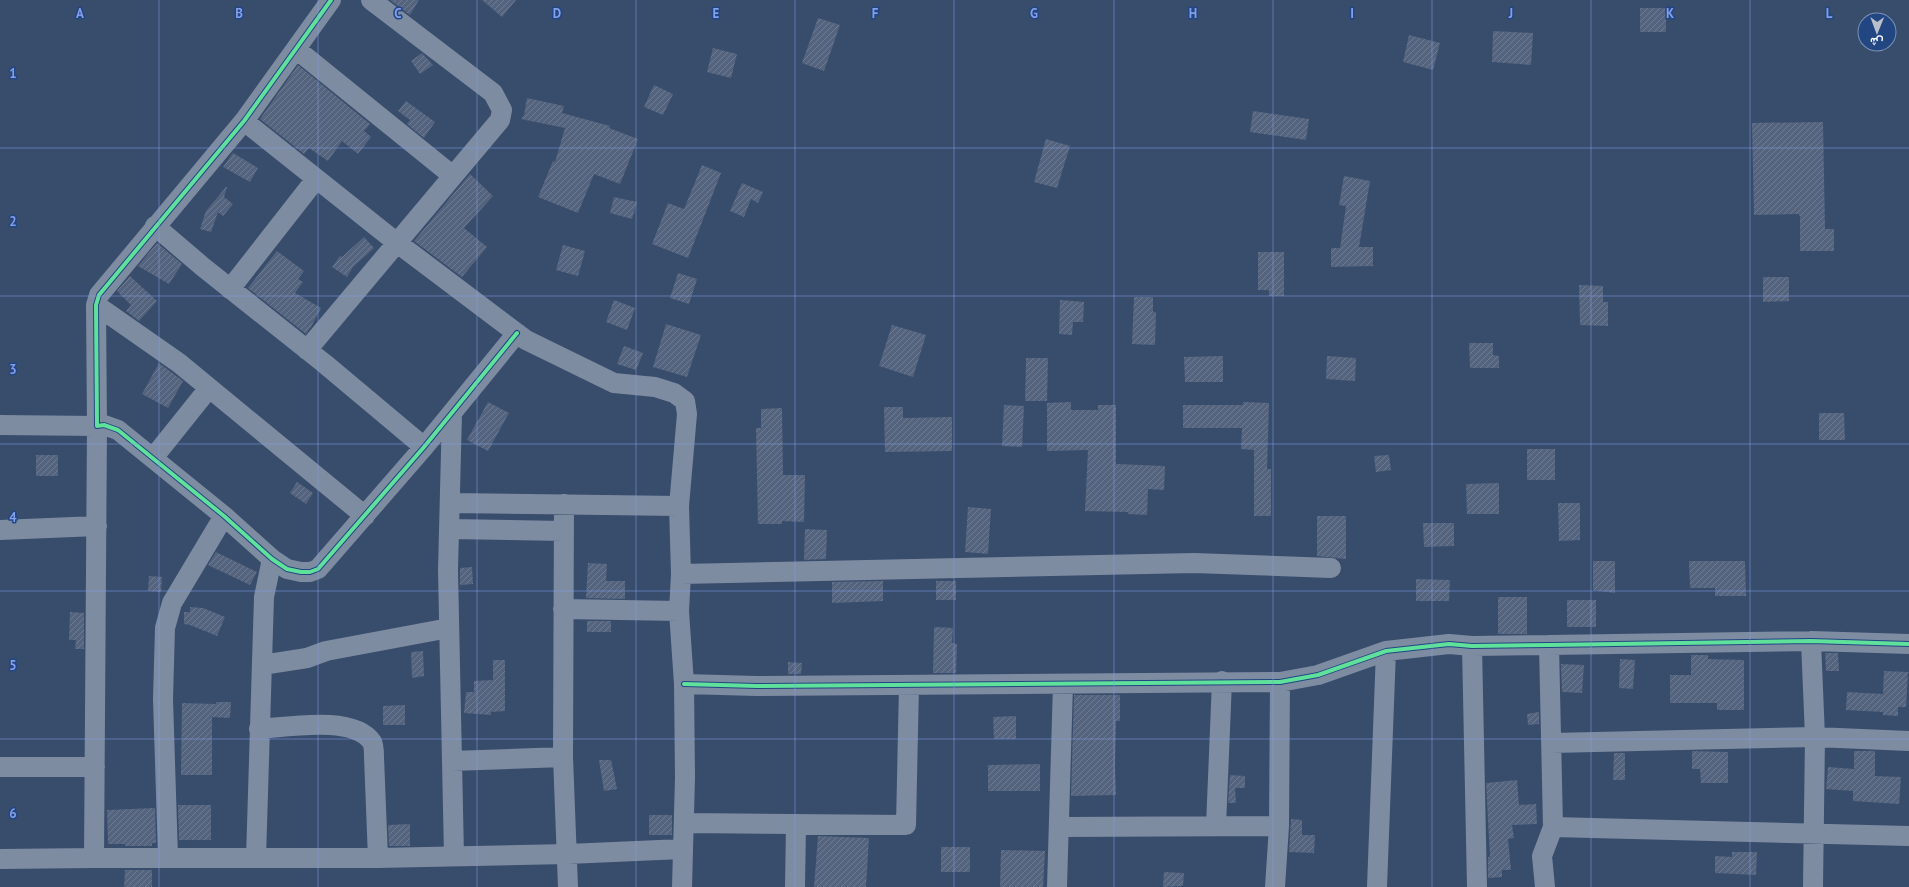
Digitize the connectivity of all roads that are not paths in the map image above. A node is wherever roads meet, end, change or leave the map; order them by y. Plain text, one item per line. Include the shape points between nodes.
1 (331, 0) edge
2 (371, 0) edge
3 (296, 49) junction
4 (244, 121) junction
5 (453, 176) junction
6 (316, 178) junction
7 (155, 226) junction
8 (396, 242) junction
9 (230, 289) junction
10 (96, 305) junction
11 (517, 334) junction
12 (307, 350) junction
13 (209, 388) junction
14 (452, 413) junction
15 (0, 425) edge
16 (97, 426) junction
17 (424, 448) junction
18 (153, 458) junction
19 (451, 502) junction
20 (564, 504) junction
21 (679, 506) junction
22 (224, 516) junction
23 (365, 516) junction
24 (97, 526) junction
25 (450, 529) junction
26 (0, 530) edge
27 (564, 531) junction
28 (0, 538) edge
29 (272, 559) junction
30 (1331, 568) dead end
31 (681, 574) junction
32 (563, 609) junction
33 (679, 611) junction
34 (449, 628) junction
35 (1811, 641) junction
36 (1909, 644) edge
37 (1472, 646) junction
38 (1549, 646) junction
39 (1386, 651) junction
40 (262, 665) junction
41 (1222, 681) junction
42 (1280, 682) junction
43 (684, 684) junction
44 (1063, 684) junction
45 (909, 685) junction
46 (260, 729) junction
47 (1815, 737) junction
48 (1909, 741) edge
49 (1552, 743) junction
50 (563, 757) junction
51 (452, 761) junction
52 (0, 767) edge
53 (95, 767) junction
54 (685, 823) junction
55 (796, 825) junction
56 (1216, 826) junction
57 (1279, 826) junction
58 (1553, 826) junction
59 (1060, 827) junction
60 (1814, 833) junction
61 (1909, 836) edge
62 (682, 849) junction
63 (568, 854) junction
64 (454, 856) junction
65 (168, 857) junction
66 (94, 858) junction
67 (256, 858) junction
68 (378, 858) junction
69 (0, 859) edge
70 (568, 887) edge
71 (682, 887) edge
72 (794, 887) edge
73 (1057, 887) edge
74 (1275, 887) edge
75 (1377, 887) edge
76 (1477, 887) edge
77 (1545, 887) edge
78 (1813, 887) edge

1 - 3 street
2 - 5 street via 493,93 498,101 502,110 500,120
3 - 4 street
3 - 5 street
4 - 6 street
4 - 7 street
5 - 8 street
6 - 8 street
6 - 9 street
7 - 9 street
7 - 10 street via 99,295
8 - 11 street
8 - 12 street
9 - 12 street
10 - 13 street via 179,363
10 - 16 street
11 - 14 street
11 - 21 street via 556,356 614,383 656,387 674,393 685,401 687,414
12 - 17 street
13 - 18 street
13 - 23 street
14 - 17 street
14 - 19 street
15 - 16 street
16 - 18 street via 118,430
16 - 24 street
17 - 23 street
18 - 22 street
19 - 20 street
19 - 25 street
20 - 21 street
20 - 27 street
21 - 31 street
22 - 29 street
22 - 65 street via 172,604 165,628 163,699
23 - 29 street via 318,569 310,572 287,569
24 - 26 street
24 - 53 street
25 - 27 street
25 - 34 street
26 - 28 street
27 - 32 street
29 - 40 street via 264,597
30 - 31 street via 1194,563
31 - 33 street
32 - 33 street
32 - 50 street
33 - 43 street
34 - 40 street
34 - 51 street
35 - 36 street
35 - 38 street
35 - 47 street
37 - 38 street
37 - 39 street via 1449,644
37 - 76 street
38 - 49 street
39 - 42 street via 1318,675
39 - 75 street
40 - 46 street
41 - 42 street
41 - 44 street
41 - 56 street
42 - 57 street
43 - 45 street
43 - 54 street
44 - 45 street
44 - 59 street
45 - 55 street via 906,825
46 - 67 street
46 - 68 street via 312,725 341,726 357,730 367,736 373,744
47 - 48 street
47 - 49 street
47 - 60 street
49 - 58 street
50 - 51 street
50 - 63 street
51 - 64 street
52 - 53 street
53 - 66 street
54 - 55 street
54 - 62 street
55 - 72 street
56 - 57 street
56 - 59 street
57 - 74 street
58 - 60 street
58 - 77 street via 1542,856
59 - 73 street
60 - 61 street
60 - 78 street
62 - 63 street
62 - 71 street
63 - 64 street
63 - 70 street
64 - 68 street
65 - 66 street
65 - 67 street
66 - 69 street
67 - 68 street

